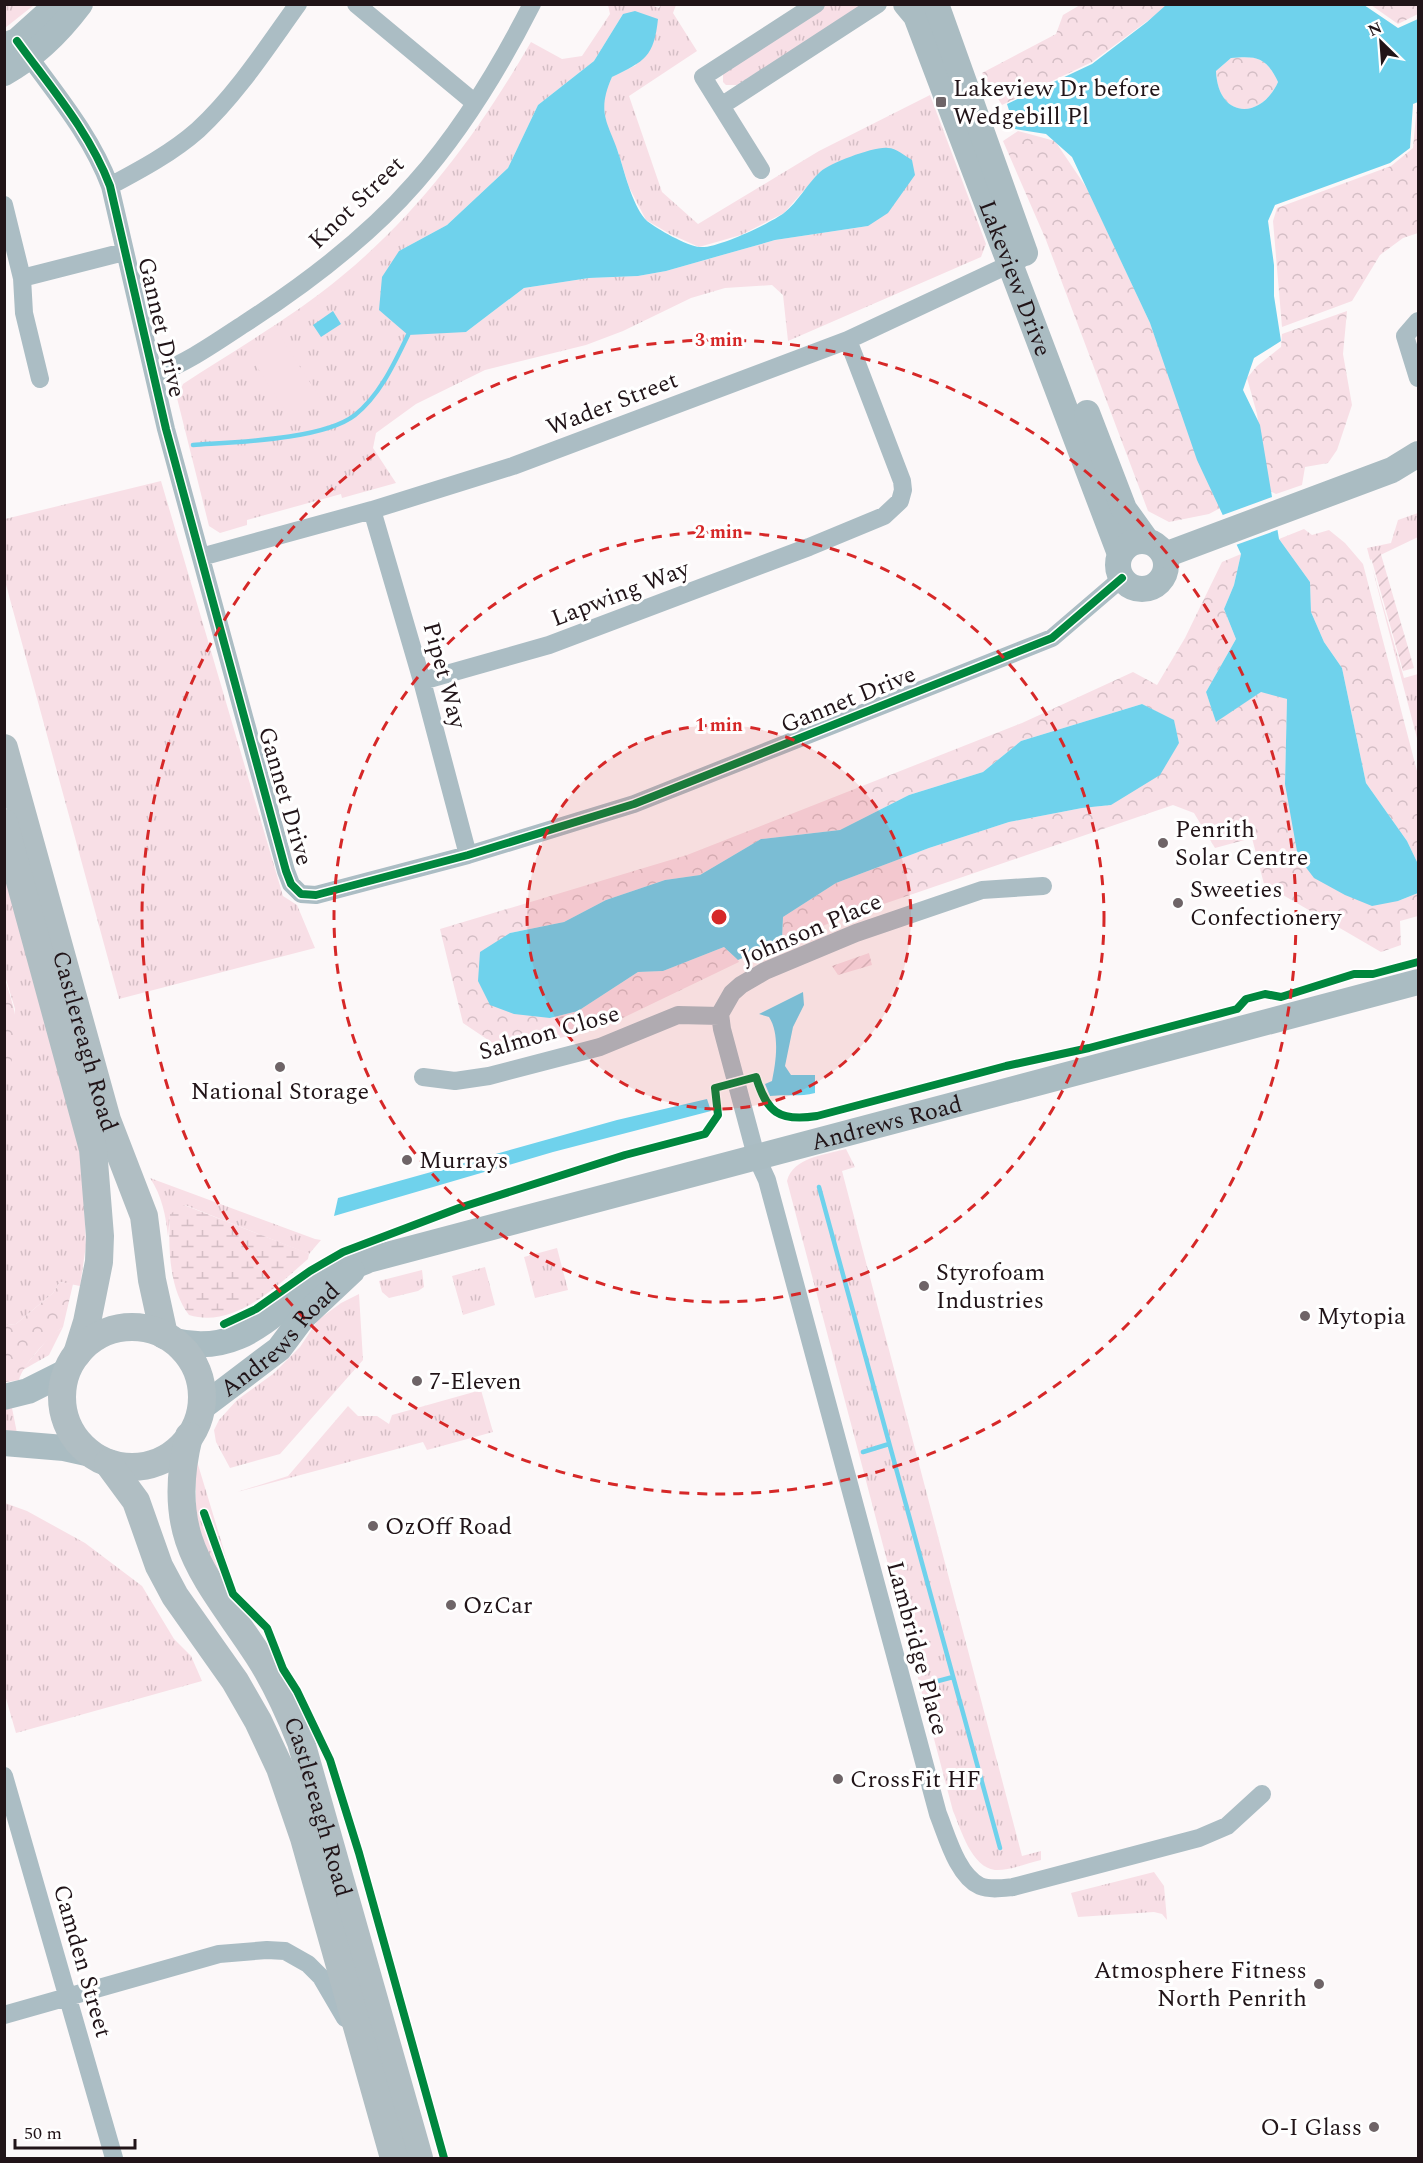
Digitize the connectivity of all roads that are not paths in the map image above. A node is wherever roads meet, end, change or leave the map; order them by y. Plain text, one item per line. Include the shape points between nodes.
1 (58, 4) edge
2 (80, 4) edge
3 (298, 4) edge
4 (356, 4) edge
5 (532, 4) edge
6 (816, 4) edge
7 (878, 4) edge
8 (906, 4) edge
9 (936, 4) edge
10 (17, 48) edge
11 (4, 73) edge
12 (475, 103) junction
13 (721, 106) junction
14 (761, 170) dead end
15 (110, 186) junction
16 (4, 205) edge
17 (124, 252) junction
18 (1019, 260) junction
19 (22, 278) junction
20 (1419, 321) edge
21 (848, 340) junction
22 (154, 375) junction
23 (1419, 378) edge
24 (39, 379) dead end
25 (1419, 454) edge
26 (372, 510) junction
27 (1156, 548) junction
28 (201, 557) junction
29 (1121, 566) junction
30 (422, 681) junction
31 (4, 748) edge
32 (4, 823) edge
33 (468, 855) junction
34 (1042, 886) dead end
35 (1419, 982) edge
36 (720, 1016) junction
37 (423, 1077) dead end
38 (756, 1156) junction
39 (356, 1266) junction
40 (169, 1338) junction
41 (71, 1363) junction
42 (4, 1397) edge
43 (201, 1408) junction
44 (189, 1436) junction
45 (4, 1443) edge
46 (100, 1458) junction
47 (4, 1776) edge
48 (1262, 1794) dead end
49 (68, 1997) junction
50 (4, 2015) edge
51 (367, 2060) junction
52 (114, 2158) edge
53 (393, 2158) edge
54 (419, 2158) edge

1 - 10 street
2 - 10 street
3 - 15 street via 252,68 197,131 148,166
4 - 12 street
5 - 12 street, Knot Street
6 - 13 street via 703,77
7 - 13 street
8 - 18 street, Lakeview Drive via 916,16
9 - 18 street, Lakeview Drive
10 - 11 street
10 - 15 street, Gannet Drive via 78,122
12 - 22 street, Knot Street via 415,183 351,246 279,301 177,367
13 - 14 street
15 - 17 street, Gannet Drive
16 - 19 street
17 - 19 street
17 - 22 street, Gannet Drive
18 - 21 street, Wader Street
18 - 27 street, Lakeview Drive via 1124,509 1132,524
18 - 29 street, Lakeview Drive
19 - 24 street via 24,313
20 - 23 street via 1405,336
21 - 26 street, Wader Street via 513,466
21 - 30 street, Lapwing Way via 902,481 903,490 892,510 809,548 549,645
22 - 28 street, Gannet Drive
25 - 27 street via 1392,470 1211,537
26 - 28 street, Wader Street
26 - 30 street, Pipet Way
27 - 29 street via 1131,543
27 - 29 street via 1165,570 1153,586 1140,589
28 - 33 street, Gannet Drive via 291,884 301,894 316,895
29 - 33 street, Gannet Drive via 1052,638 633,804
30 - 33 street, Pipet Way
31 - 40 main road, Castlereagh Road via 107,1120 144,1216 152,1280
32 - 41 main road, Castlereagh Road via 93,1149 99,1262 87,1322
34 - 36 street, Johnson Place via 982,890 806,953 741,985 723,1006
35 - 38 street, Andrews Road
36 - 37 street, Salmon Close via 678,1015 600,1047 489,1076 455,1081
36 - 38 street
38 - 39 street, Andrews Road
38 - 48 street, Lambridge Place via 770,1191 938,1814 969,1877 981,1886 1013,1887 1199,1838 1227,1826
39 - 40 street, Andrews Road via 328,1274 246,1334 200,1344
39 - 43 street, Andrews Road via 303,1317 279,1349
40 - 41 main road via 146,1328 108,1331 91,1340
40 - 43 main road via 185,1351 196,1371
41 - 42 street via 28,1391
41 - 46 main road via 62,1402 65,1418 71,1431
43 - 44 main road
44 - 46 main road via 173,1453 153,1463 131,1466
44 - 54 main road, Castlereagh Road via 183,1461 182,1503 190,1542 202,1574 274,1683 302,1742
45 - 46 street via 64,1448
46 - 51 main road, Castlereagh Road via 136,1501 159,1566 175,1596 223,1662 270,1744 304,1838
47 - 49 street, Camden Street
49 - 50 street
49 - 51 street via 219,1954 285,1951 321,1977
49 - 52 street, Camden Street
51 - 53 main road, Castlereagh Road

